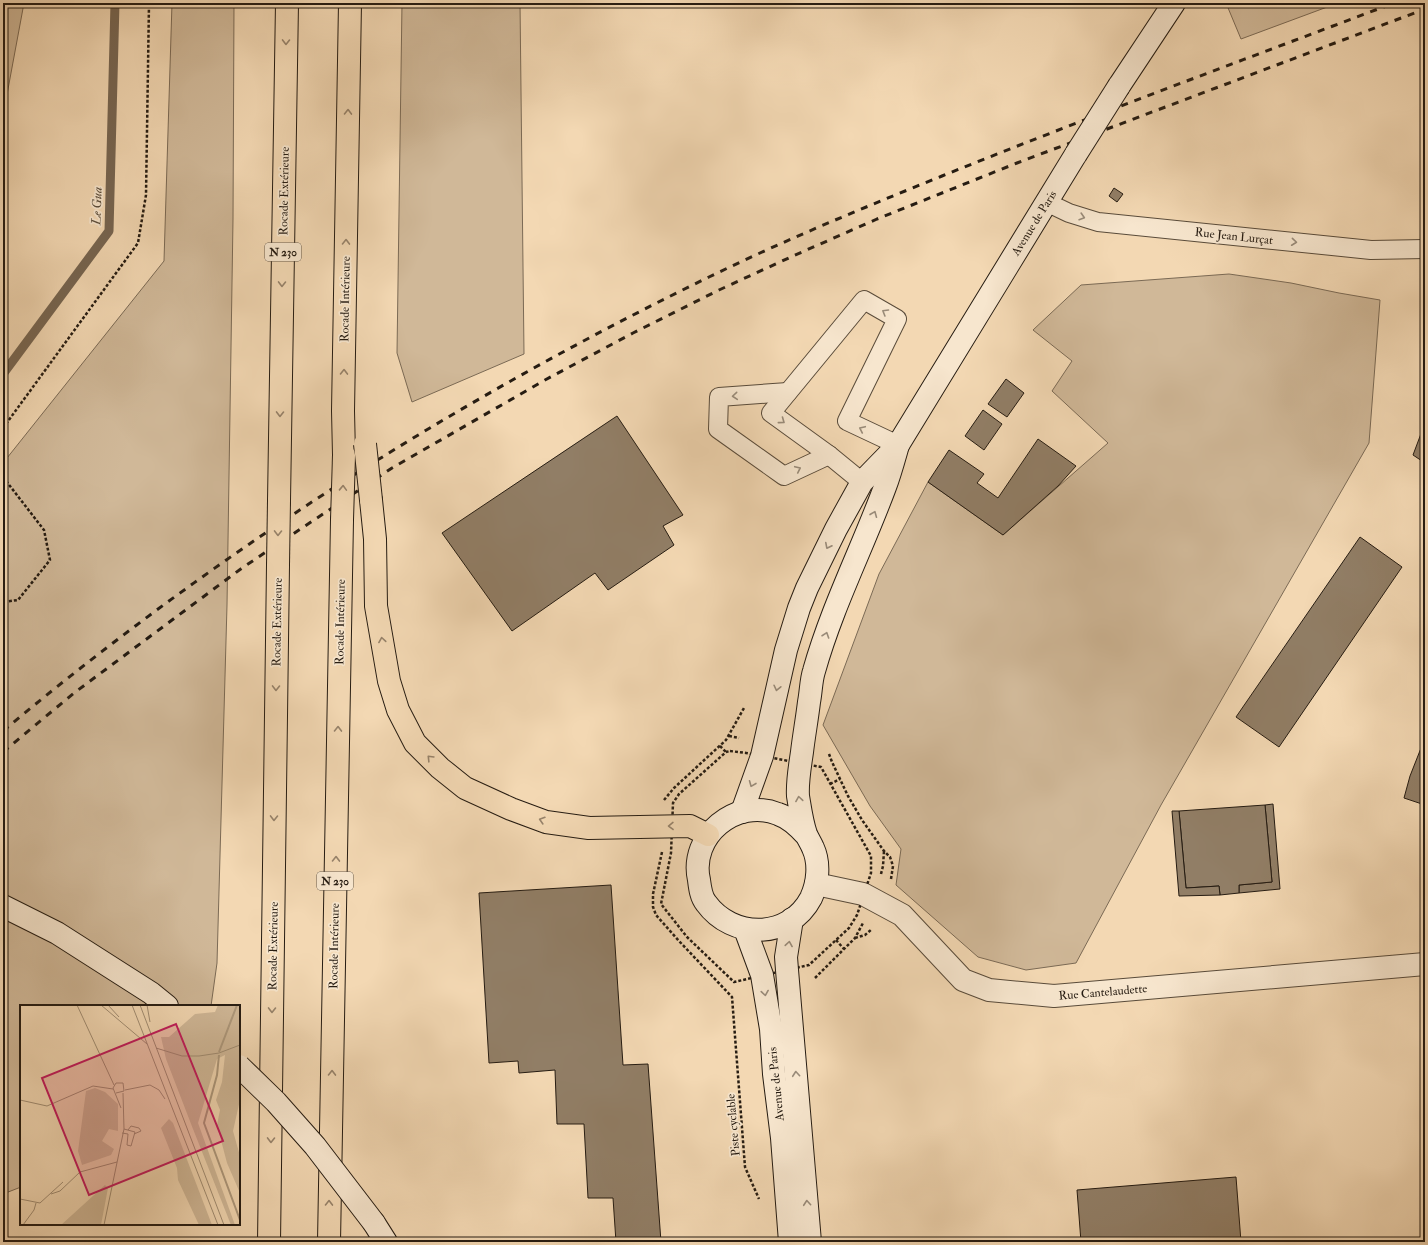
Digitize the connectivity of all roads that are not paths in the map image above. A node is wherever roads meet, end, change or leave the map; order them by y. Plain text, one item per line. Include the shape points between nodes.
1 (287, 3) edge
2 (350, 3) edge
3 (1174, 3) edge
4 (1046, 202) junction
5 (1425, 249) edge
6 (788, 392) junction
7 (343, 412) junction
8 (898, 445) junction
9 (829, 455) junction
10 (862, 482) junction
11 (742, 812) junction
12 (708, 835) junction
13 (806, 835) junction
14 (816, 884) junction
15 (3, 906) edge
16 (792, 919) junction
17 (745, 929) junction
18 (1425, 964) edge
19 (166, 1005) edge
20 (240, 1067) edge
21 (269, 1242) edge
22 (329, 1242) edge
23 (386, 1242) edge
24 (790, 1242) edge
25 (810, 1242) edge

1 -> 21 highway, Rocade Extérieure / N 230, bridge
7 -> 2 highway, Rocade Intérieure / N 230
3 - 4 main road, Avenue de Paris, bridge
4 -> 5 lane, Rue Jean Lurçat via 1069,213 1098,222 1371,250
4 - 8 main road, Avenue de Paris
8 -> 6 lane via 847,422 897,319 864,300
6 -> 9 lane via 770,413
6 -> 9 lane via 719,397 718,429 784,476
12 -> 7 highway, bridge via 690,826 589,828 546,822 465,788 415,743 398,710 389,680 376,606 375,539 366,444
22 -> 7 highway, Rocade Intérieure / N 230, bridge
8 - 10 main road
13 -> 8 main road via 798,794 813,672 838,600 886,486
9 - 10 lane
10 -> 11 main road via 836,529 799,608 786,650 762,756
11 - 12 main road via 723,820
11 - 13 main road via 760,810 778,813 793,822
12 - 17 main road via 699,853 697,872 704,901 727,922
13 - 14 main road via 814,850 818,867
14 - 16 main road via 803,910
14 - 18 main road, Rue Cantelaudette via 864,894 902,915 963,980 989,990 1054,996
15 - 19 main road via 57,933
16 - 17 main road via 778,927 762,930
25 -> 16 main road via 786,957
17 -> 24 main road, Avenue de Paris via 762,975 771,1029
20 - 23 main road, bridge via 276,1102 315,1146

